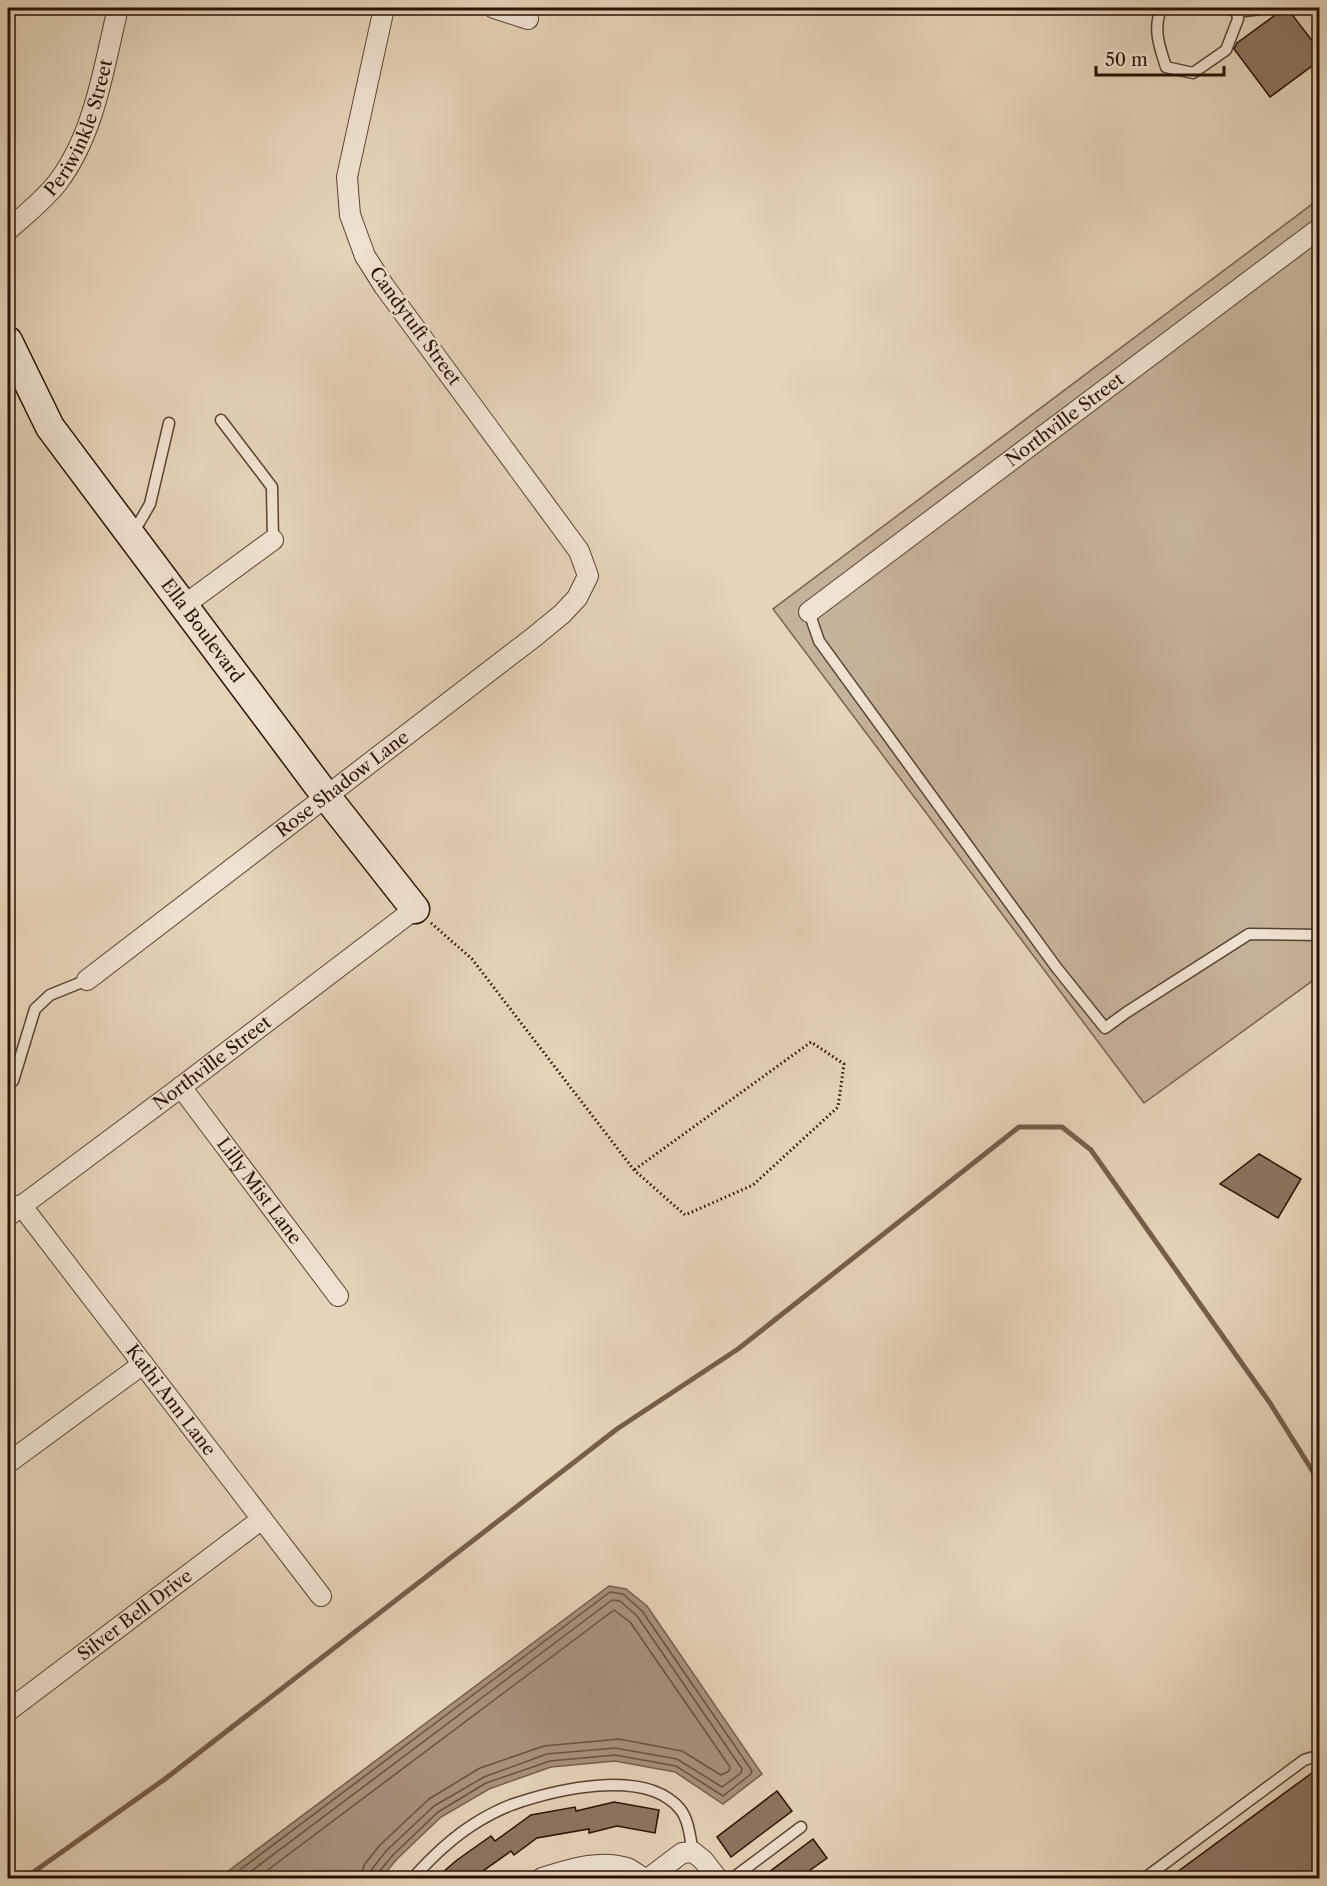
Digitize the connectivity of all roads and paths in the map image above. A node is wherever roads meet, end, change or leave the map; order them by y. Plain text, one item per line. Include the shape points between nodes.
1 (118, 8) edge
2 (384, 8) edge
3 (494, 8) edge
4 (1161, 8) edge
5 (1262, 8) edge
6 (1231, 10) edge
7 (528, 19) dead end
8 (1320, 228) edge
9 (8, 230) edge
10 (8, 341) edge
11 (221, 420) dead end
12 (169, 423) dead end
13 (129, 533) junction
14 (273, 540) joint
15 (588, 576) joint
16 (183, 606) junction
17 (809, 612) joint
18 (326, 796) junction
19 (415, 909) junction
20 (1320, 935) edge
21 (87, 981) joint
22 (13, 1082) dead end
23 (181, 1087) junction
24 (634, 1170) junction
25 (14, 1210) edge
26 (338, 1296) dead end
27 (143, 1364) junction
28 (8, 1463) edge
29 (262, 1519) junction
30 (321, 1596) dead end
31 (8, 1711) edge
32 (1320, 1755) edge
33 (801, 1827) dead end
34 (693, 1852) junction
35 (413, 1878) edge
36 (542, 1878) edge
37 (643, 1878) edge
38 (649, 1878) edge
39 (717, 1878) edge
40 (733, 1878) edge
41 (1146, 1878) edge

1 - 9 street, Periwinkle Street via 83,139 57,183
2 - 15 street, Candytuft Street via 346,177 350,215 361,246 384,286 579,551
3 - 7 street
4 - 6 lane via 1156,21 1166,67 1193,73 1226,50 1238,19
5 - 6 lane
8 - 17 street, Northville Street
10 - 13 street, Ella Boulevard via 50,427
11 - 14 lane via 272,487
12 - 13 lane via 150,504
13 - 16 street, Ella Boulevard
14 - 16 street
15 - 18 street, Rose Shadow Lane via 577,598 555,620
16 - 18 street, Ella Boulevard
17 - 20 lane via 819,642 1056,967 1106,1028 1249,934
18 - 19 street, Ella Boulevard
18 - 21 street, Rose Shadow Lane
19 - 23 street, Northville Street
19 - 24 path via 472,959
21 - 22 lane via 50,995 35,1009
23 - 25 street, Northville Street
23 - 26 street, Lilly Mist Lane
24 - 24 path via 685,1215 753,1185 838,1107 844,1064 811,1042
25 - 27 street, Kathi Ann Lane
27 - 28 street
27 - 29 street, Kathi Ann Lane
29 - 30 street, Kathi Ann Lane
29 - 31 street, Silver Bell Drive
32 - 41 lane via 1304,1760
33 - 40 lane
34 - 35 lane via 681,1809 667,1798 639,1786 570,1788 509,1806 473,1825
34 - 38 street via 682,1853
34 - 39 street
36 - 37 street via 606,1865 629,1868

